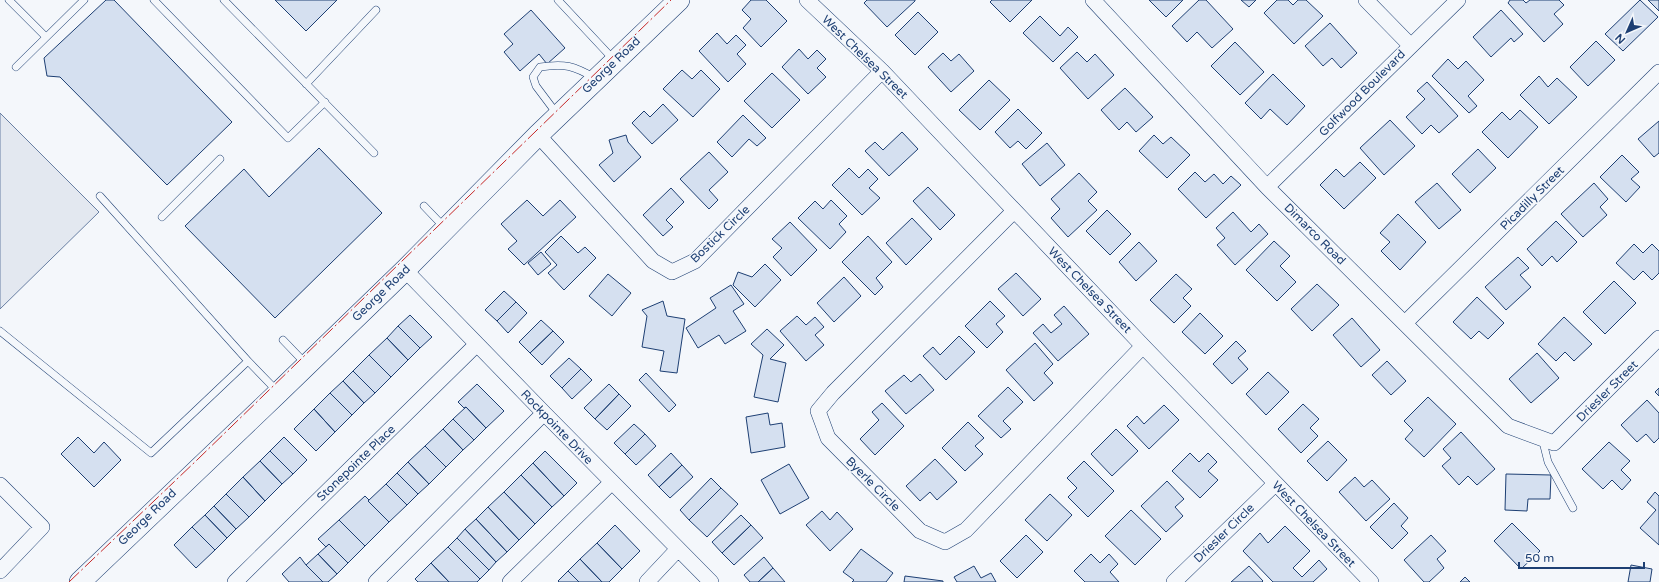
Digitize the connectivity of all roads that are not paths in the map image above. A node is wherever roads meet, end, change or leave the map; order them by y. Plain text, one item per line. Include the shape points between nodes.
1 (9, 0) edge
2 (84, 0) edge
3 (154, 0) edge
4 (224, 0) edge
5 (558, 0) edge
6 (679, 0) edge
7 (807, 0) edge
8 (1093, 0) edge
9 (1366, 0) edge
10 (1458, 0) edge
11 (376, 10) dead end
12 (46, 37) junction
13 (1410, 45) junction
14 (615, 62) junction
15 (16, 67) dead end
16 (882, 71) junction
17 (1659, 72) edge
18 (597, 79) junction
19 (306, 84) junction
20 (325, 102) junction
21 (559, 116) junction
22 (538, 135) junction
23 (374, 153) dead end
24 (220, 159) dead end
25 (1267, 187) junction
26 (100, 196) dead end
27 (424, 206) dead end
28 (1014, 211) junction
29 (162, 217) dead end
30 (446, 229) junction
31 (405, 270) junction
32 (1405, 323) junction
33 (0, 331) edge
34 (1659, 338) edge
35 (283, 340) dead end
36 (477, 344) junction
37 (1143, 346) junction
38 (248, 361) junction
39 (307, 364) junction
40 (279, 392) junction
41 (544, 413) junction
42 (1548, 441) junction
43 (612, 482) junction
44 (1275, 484) junction
45 (0, 485) edge
46 (1573, 508) dead end
47 (678, 549) junction
48 (0, 571) edge
49 (80, 582) edge
50 (235, 582) edge
51 (376, 582) edge
52 (510, 582) edge
53 (647, 582) edge
54 (712, 582) edge
55 (1174, 582) edge
56 (1371, 582) edge

1 - 12 lane
2 - 12 lane
3 - 20 lane via 288,138
4 - 19 lane
5 - 14 lane
6 - 14 street, George Road
7 - 16 street, West Chelsea Street
8 - 25 street, Dimarco Road
9 - 13 street
10 - 13 street, Golfwood Boulevard
11 - 19 lane
12 - 15 lane
13 - 25 street, Golfwood Boulevard
14 - 18 street, George Road
16 - 22 street, Bostick Circle via 695,261 672,272 653,262
16 - 28 street, West Chelsea Street
17 - 32 street, Picadilly Street
18 - 21 street, George Road
18 - 21 lane via 577,67 540,66 533,77 536,86
19 - 20 lane
20 - 23 lane
21 - 22 street, George Road
22 - 30 street, George Road
24 - 29 lane
25 - 32 street, Dimarco Road
26 - 38 lane
27 - 30 lane
28 - 37 street, West Chelsea Street
28 - 37 street, Byerle Circle via 818,411 828,438 920,531 945,542 966,530
30 - 31 street, George Road
31 - 36 street, Rockpointe Drive
31 - 39 street, George Road
32 - 42 street, Dimarco Road via 1508,426
33 - 38 lane via 151,453
34 - 42 street, Driesler Street
35 - 39 lane
36 - 41 street, Rockpointe Drive
36 - 50 street, Stonepointe Place
37 - 44 street, West Chelsea Street
38 - 40 lane
39 - 40 street, George Road
40 - 49 street, George Road
41 - 43 street, Rockpointe Drive
41 - 51 street
42 - 46 lane via 1548,462
43 - 47 street, Rockpointe Drive
43 - 52 street
44 - 55 street, Driesler Circle
44 - 56 street, West Chelsea Street
45 - 48 street via 42,527
47 - 53 street
47 - 54 street, Rockpointe Drive

